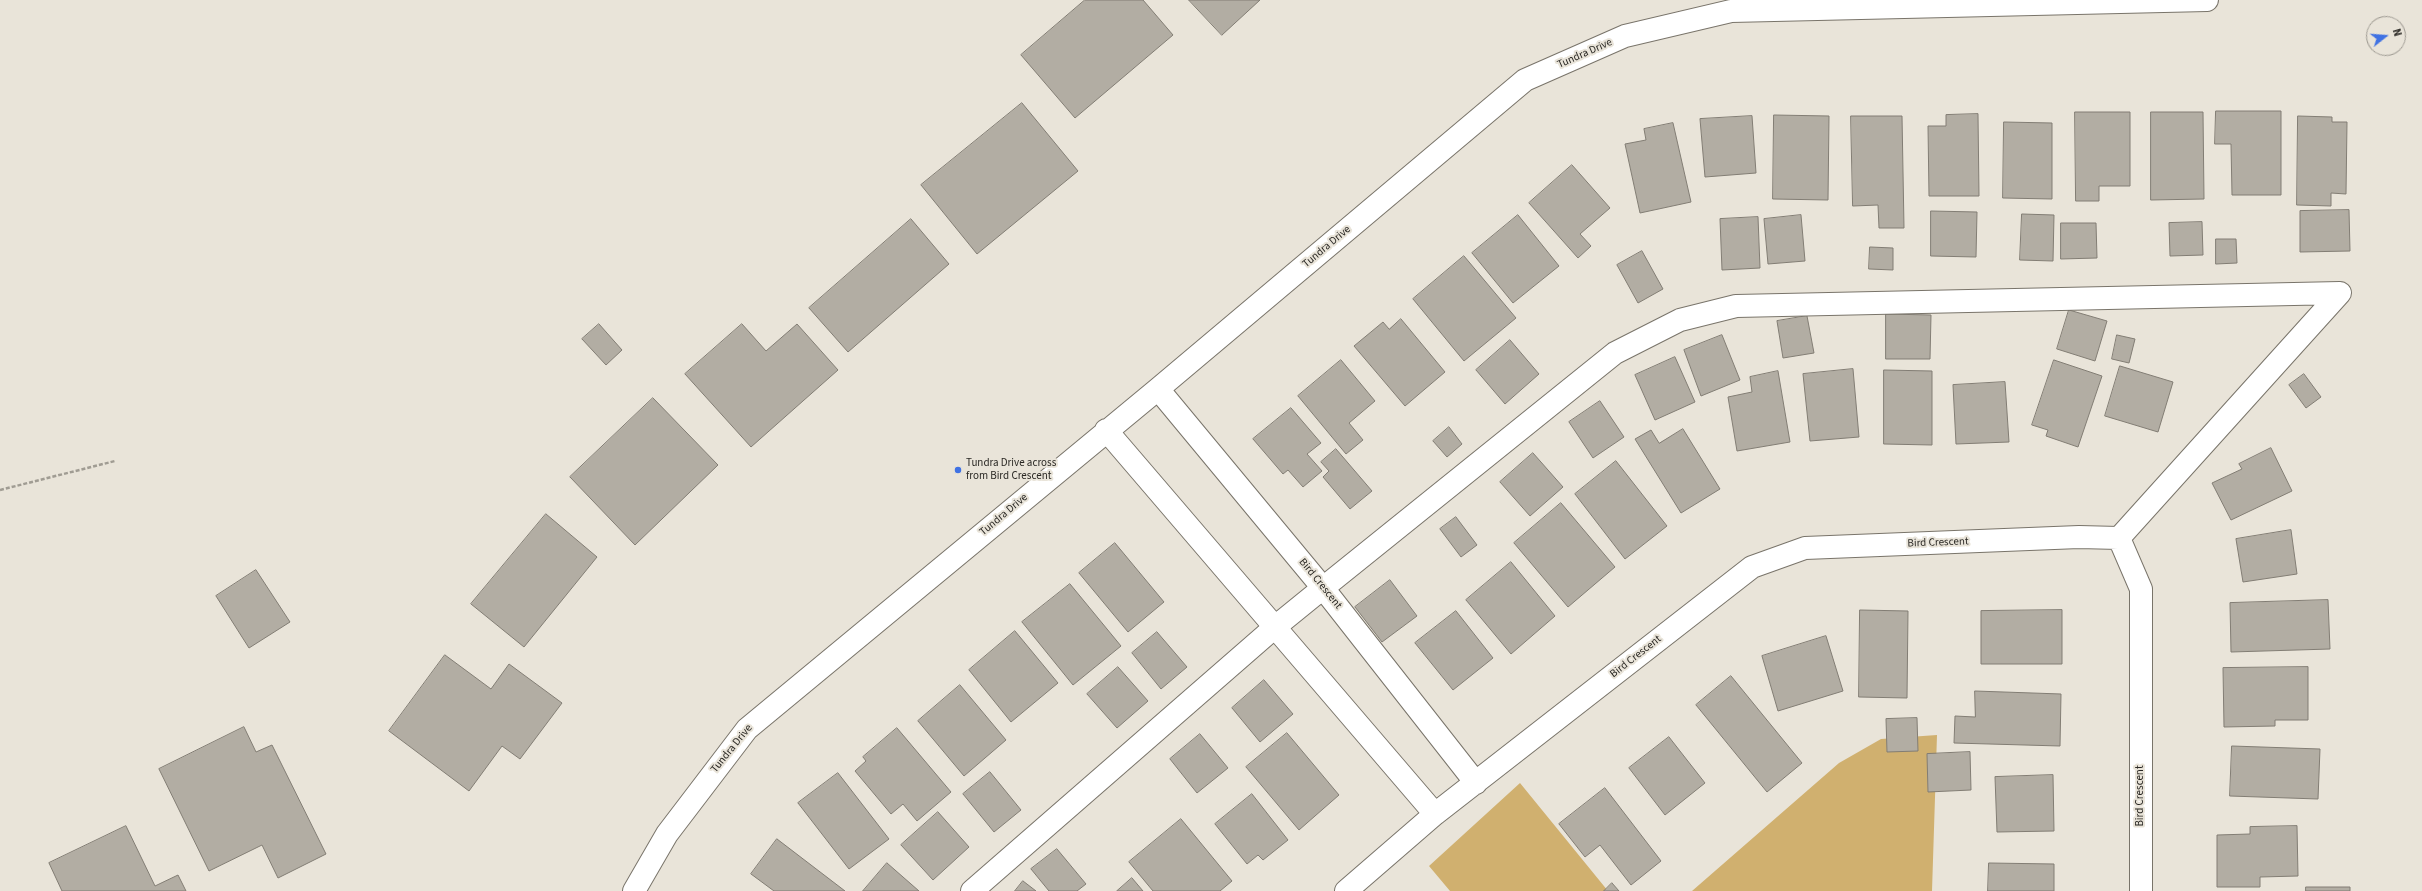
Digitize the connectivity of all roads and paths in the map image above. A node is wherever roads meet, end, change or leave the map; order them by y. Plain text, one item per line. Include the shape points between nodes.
1 (2207, 0) edge
2 (1158, 389) junction
3 (1106, 430) junction
4 (115, 461) dead end
5 (0, 490) edge
6 (2119, 538) junction
7 (1323, 588) junction
8 (1275, 627) junction
9 (1476, 782) junction
10 (1435, 814) junction
11 (634, 891) edge
12 (972, 891) edge
13 (1346, 891) edge
14 (2141, 891) edge

1 - 2 street, Tundra Drive via 1731,11 1625,36 1525,80
2 - 3 street, Tundra Drive
2 - 7 street, Bird Crescent
3 - 8 street
3 - 11 street, Tundra Drive via 747,729 667,834
4 - 5 path
6 - 7 street via 2340,294 1736,306 1680,320 1615,353
6 - 9 street, Bird Crescent via 2079,537 1805,548 1752,567
6 - 14 street, Bird Crescent via 2141,589
7 - 8 street
7 - 9 street, Bird Crescent
8 - 10 street
8 - 12 street
9 - 10 street, Bird Crescent
10 - 13 street, Bird Crescent

